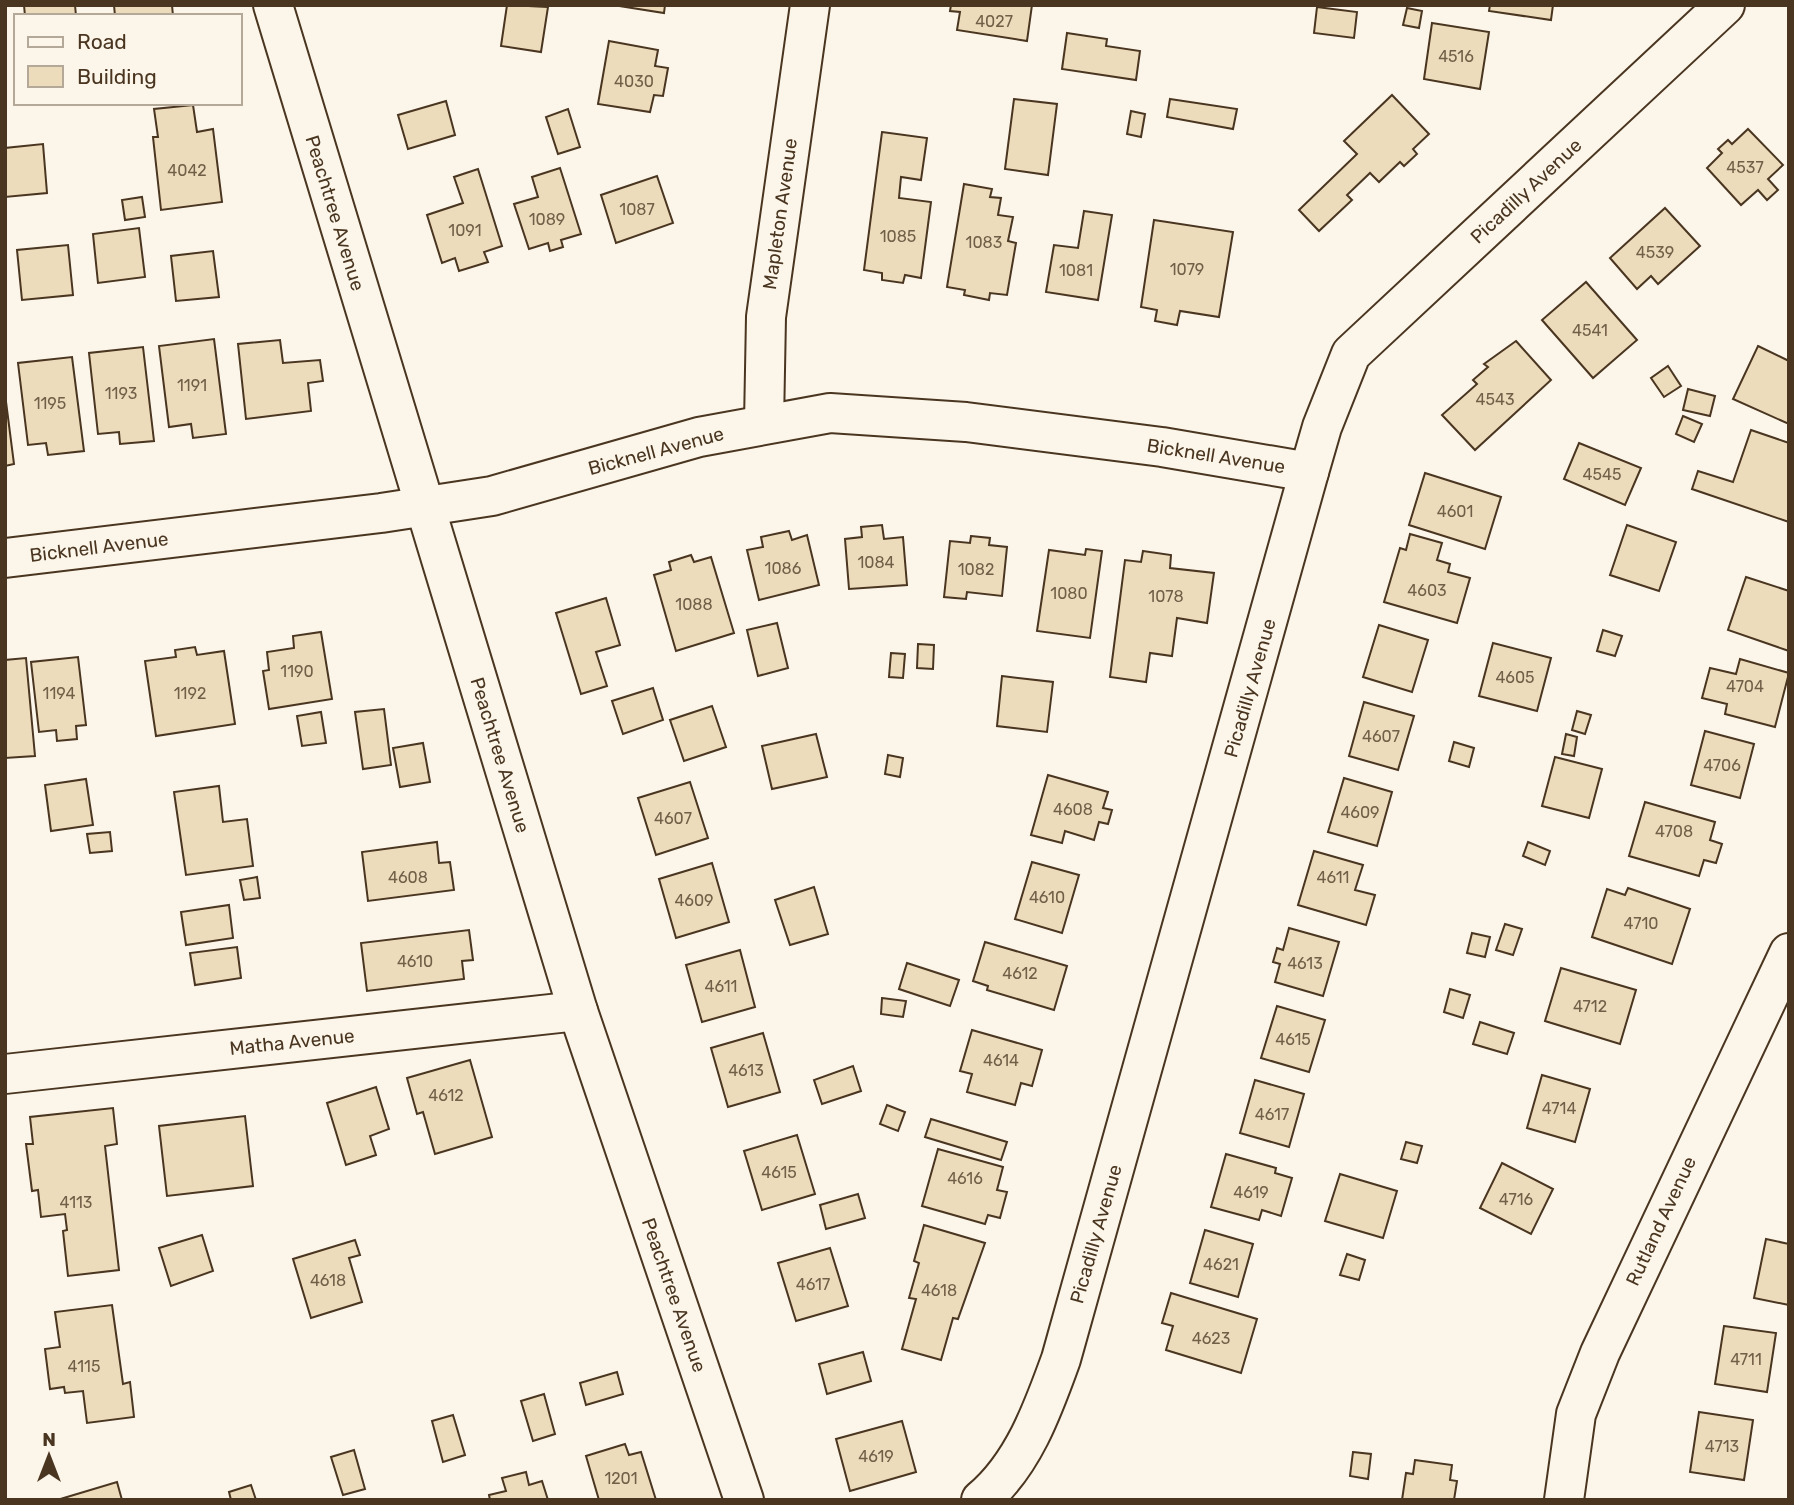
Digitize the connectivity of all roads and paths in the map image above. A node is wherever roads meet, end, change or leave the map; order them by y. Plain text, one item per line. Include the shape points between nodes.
1 (273, 5) edge
2 (810, 5) edge
3 (1726, 5) edge
4 (764, 423) junction
5 (1309, 472) junction
6 (425, 507) junction
7 (5, 558) edge
8 (1789, 953) edge
9 (578, 1011) junction
10 (5, 1074) edge
11 (744, 1500) edge
12 (981, 1500) edge
13 (1564, 1500) edge

1 - 6 street, Peachtree Avenue
2 - 4 street, Mapleton Avenue via 765,317
3 - 5 street, Picadilly Avenue via 1351,354
4 - 5 street, Bicknell Avenue via 830,413 965,422 1162,447
4 - 6 street, Bicknell Avenue via 492,496
5 - 12 street, Picadilly Avenue via 1061,1359 1042,1412 1012,1467
6 - 7 street, Bicknell Avenue
6 - 9 street, Peachtree Avenue
8 - 13 street, Rutland Avenue via 1600,1353 1576,1414
9 - 10 street, Matha Avenue
9 - 11 street, Peachtree Avenue

